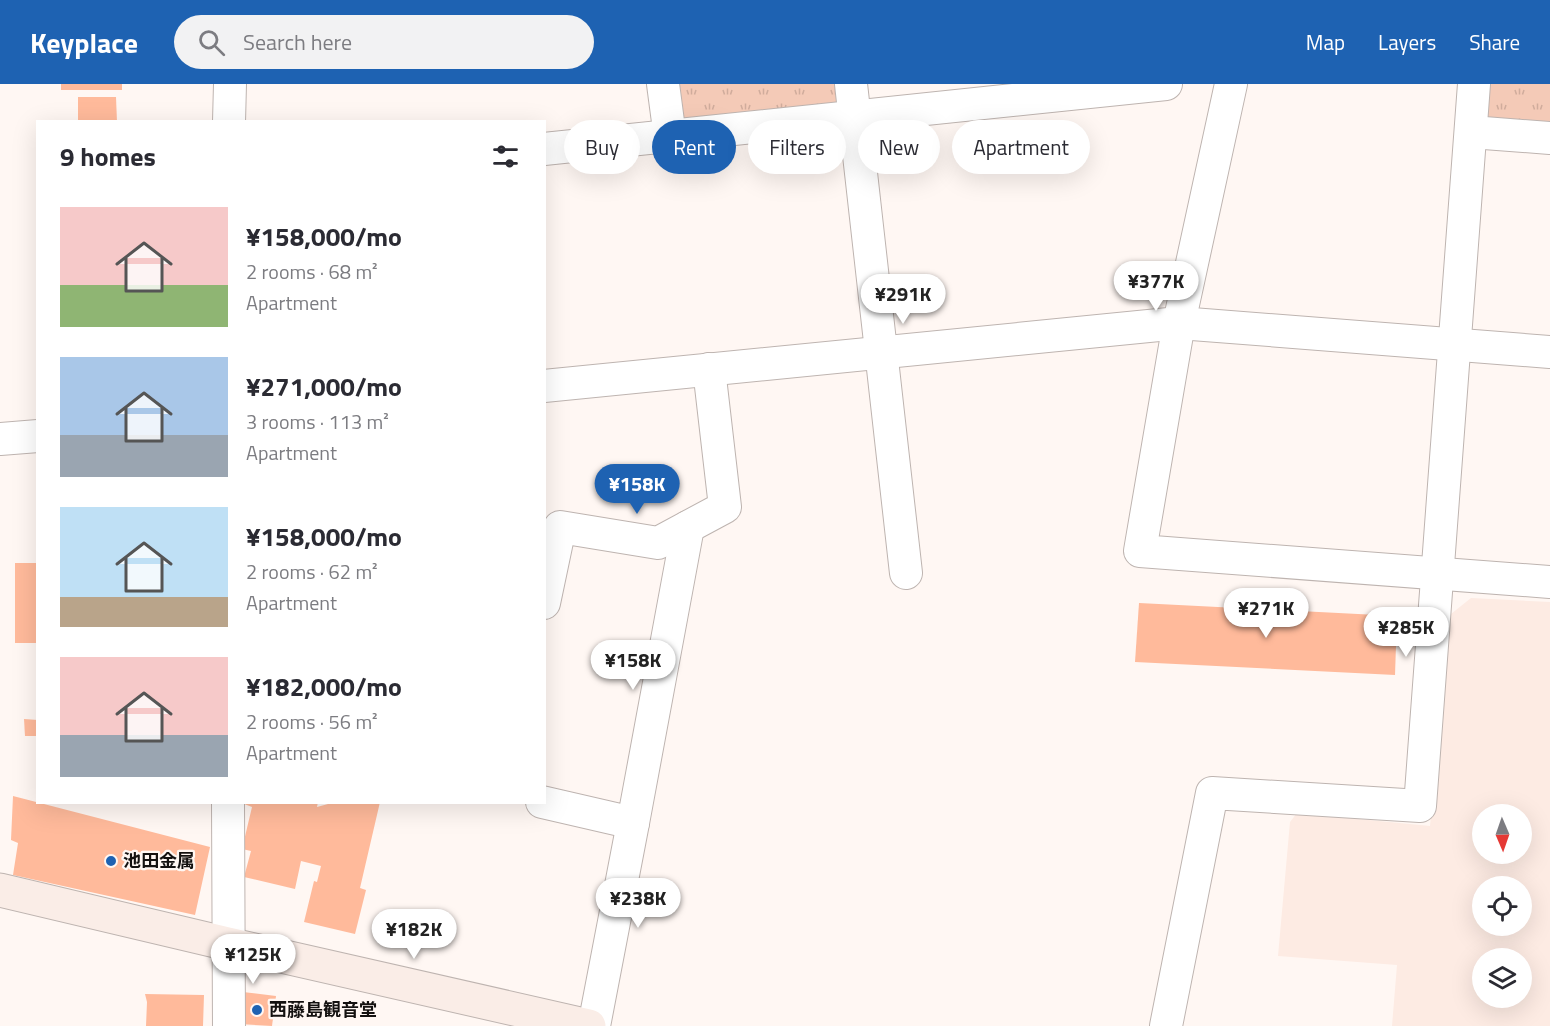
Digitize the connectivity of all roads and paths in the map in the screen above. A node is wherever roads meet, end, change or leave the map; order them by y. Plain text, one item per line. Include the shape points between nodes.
1 (230, 84) edge
2 (663, 84) edge
3 (851, 84) edge
4 (1166, 84) edge
5 (1231, 84) edge
6 (1474, 84) edge
7 (855, 116) junction
8 (229, 120) edge
9 (668, 120) edge
10 (736, 130) edge
11 (1470, 132) junction
12 (1550, 138) edge
13 (652, 139) edge
14 (546, 149) edge
15 (1179, 323) junction
16 (1455, 344) junction
17 (881, 352) junction
18 (1550, 352) edge
19 (709, 369) junction
20 (546, 386) edge
21 (36, 436) edge
22 (0, 439) edge
23 (688, 527) junction
24 (906, 573) dead end
25 (1437, 574) junction
26 (1550, 582) edge
27 (546, 594) edge
28 (546, 803) edge
29 (228, 804) edge
30 (633, 823) junction
31 (0, 890) edge
32 (228, 944) junction
33 (229, 1026) edge
34 (589, 1026) edge
35 (594, 1026) edge
36 (1166, 1026) edge

1 - 8 street
2 - 9 street
3 - 7 street
4 - 7 street
5 - 15 street
6 - 11 street
7 - 10 street
7 - 17 street
11 - 12 street
11 - 16 street
13 - 14 street
15 - 16 street
15 - 17 street
15 - 25 street via 1140,551
16 - 18 street
16 - 25 street
17 - 19 street
17 - 24 street
19 - 20 street
19 - 23 street via 725,507
21 - 22 street
23 - 27 street via 658,543 560,527
23 - 30 street
25 - 26 street
25 - 36 street via 1420,806 1212,794
28 - 30 street
29 - 32 street
30 - 35 street
31 - 32 street
32 - 33 street
32 - 34 street

